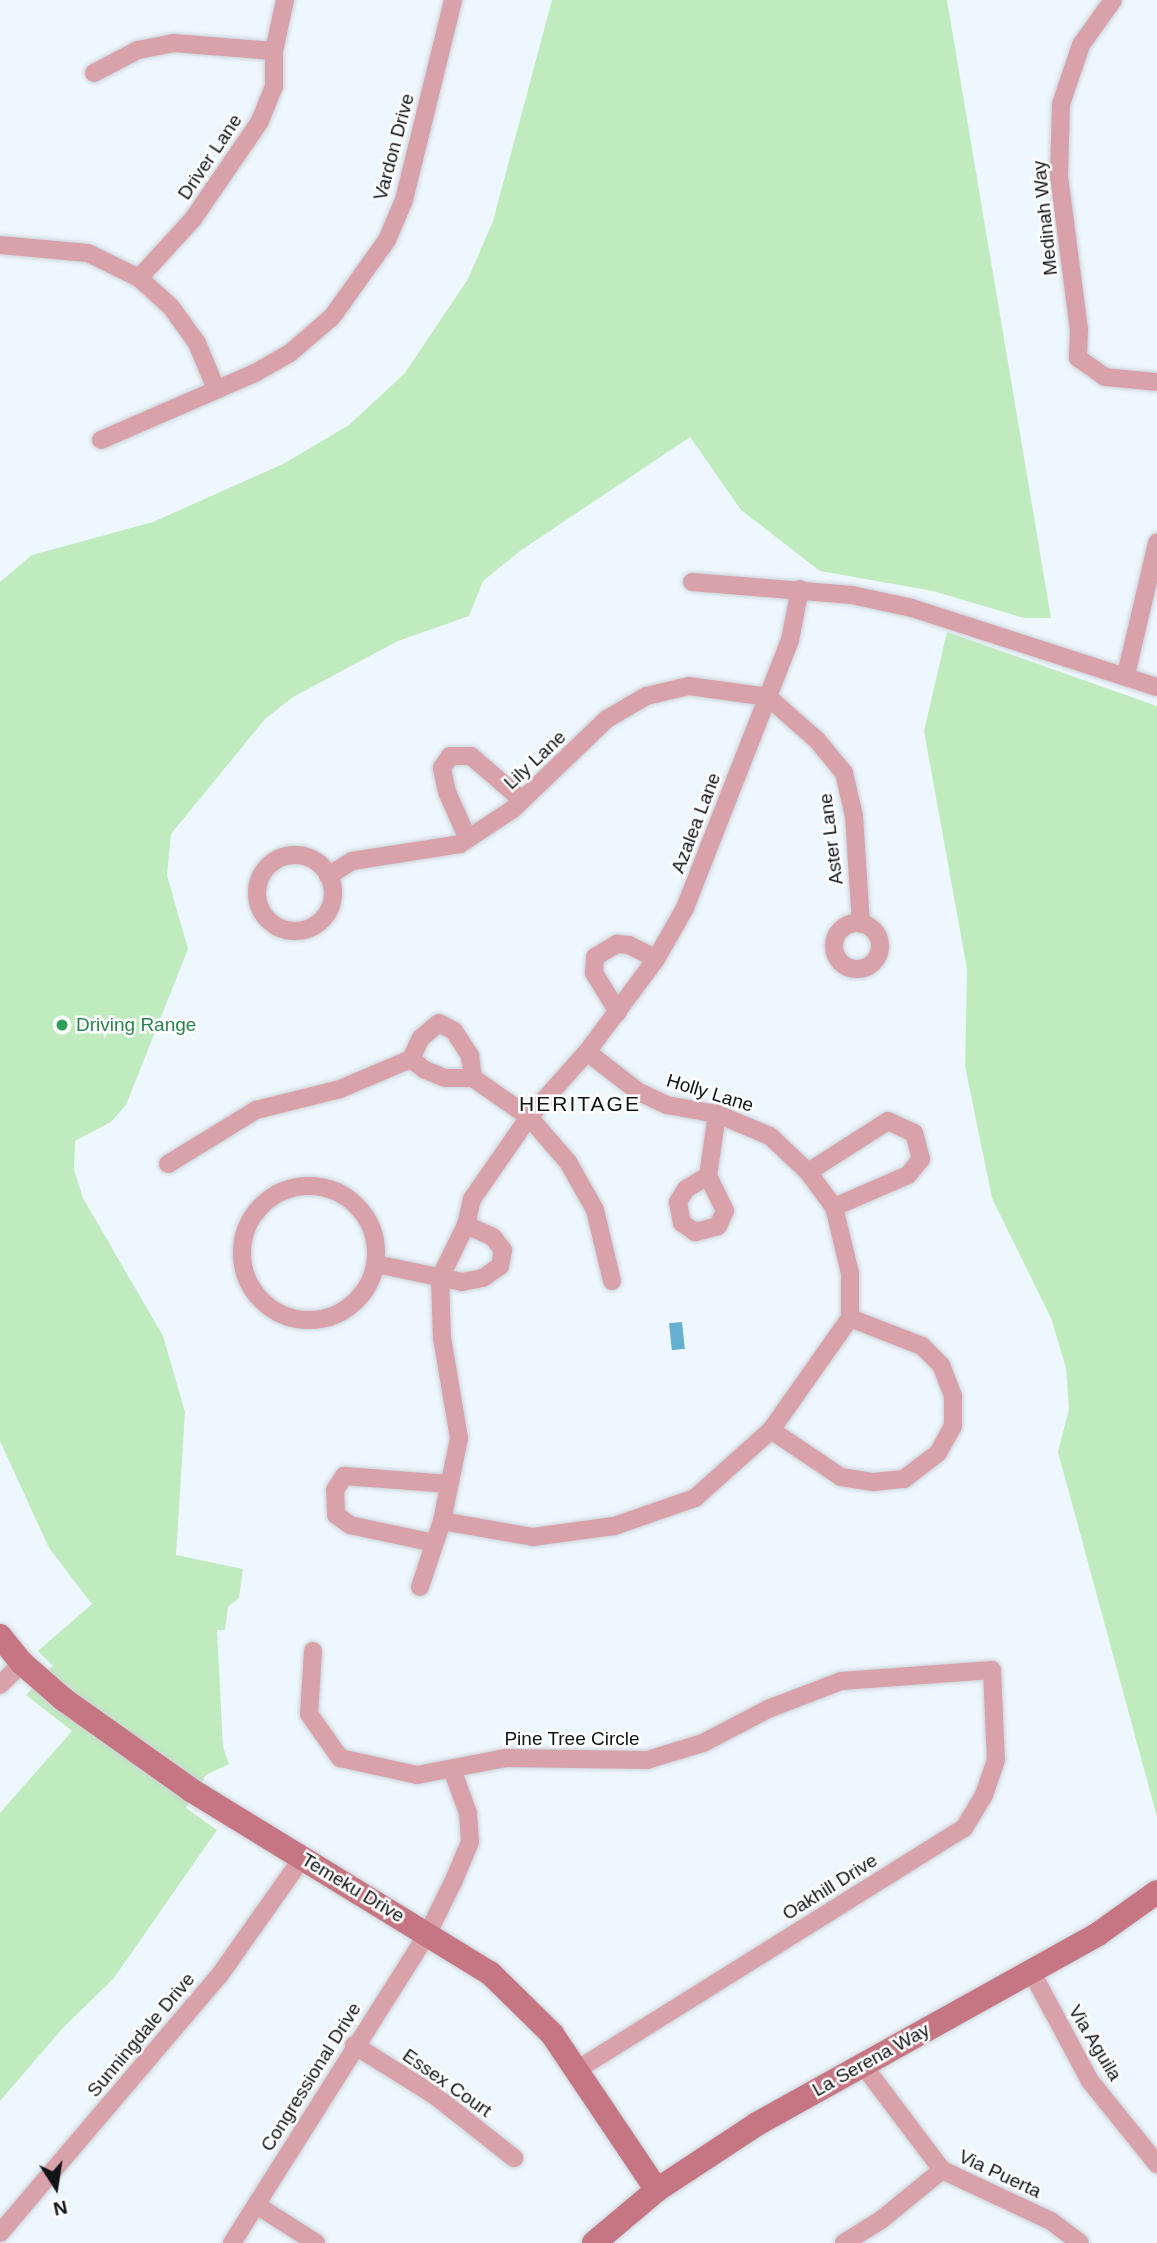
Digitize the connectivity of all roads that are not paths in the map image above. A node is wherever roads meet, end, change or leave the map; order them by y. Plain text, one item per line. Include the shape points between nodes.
1 (285, 0) edge
2 (453, 0) edge
3 (1113, 0) edge
4 (274, 51) junction
5 (94, 73) dead end
6 (0, 244) edge
7 (139, 278) junction
8 (1157, 382) edge
9 (216, 389) junction
10 (101, 440) dead end
11 (1157, 543) edge
12 (692, 582) dead end
13 (800, 589) junction
14 (1126, 675) junction
15 (1157, 687) edge
16 (768, 697) junction
17 (522, 800) junction
18 (468, 839) junction
19 (328, 876) junction
20 (861, 924) dead end
21 (656, 959) junction
22 (618, 1012) junction
23 (587, 1052) junction
24 (411, 1059) junction
25 (473, 1078) junction
26 (717, 1114) junction
27 (529, 1117) junction
28 (169, 1164) dead end
29 (808, 1172) junction
30 (708, 1175) dead end
31 (834, 1208) junction
32 (466, 1225) junction
33 (376, 1264) junction
34 (440, 1278) junction
35 (612, 1281) dead end
36 (850, 1318) junction
37 (771, 1430) junction
38 (450, 1485) junction
39 (442, 1521) junction
40 (434, 1543) junction
41 (420, 1587) dead end
42 (0, 1636) edge
43 (313, 1651) dead end
44 (22, 1663) junction
45 (992, 1670) joint
46 (0, 1685) edge
47 (452, 1769) junction
48 (303, 1857) junction
49 (1157, 1892) edge
50 (428, 1933) junction
51 (1031, 1971) junction
52 (354, 2045) junction
53 (863, 2065) junction
54 (578, 2069) junction
55 (514, 2158) dead end
56 (1157, 2164) edge
57 (942, 2170) junction
58 (657, 2190) junction
59 (258, 2206) junction
60 (0, 2233) edge
61 (232, 2243) edge
62 (316, 2243) edge
63 (594, 2243) edge
64 (844, 2243) edge
65 (1080, 2243) edge

1 - 4 street, Driver Lane
2 - 9 street, Vardon Drive via 404,200 387,240 332,317 290,354
3 - 8 street, Medinah Way via 1081,45 1061,104 1059,176 1079,329 1077,358 1105,377
4 - 5 street via 173,43 138,50
4 - 7 street, Driver Lane via 274,87 242,153 168,250
6 - 7 street via 88,253
7 - 9 street via 171,307 197,343
9 - 10 street, Vardon Drive
11 - 14 street
12 - 13 street
13 - 14 street via 912,608
13 - 16 street, Azalea Lane via 797,618
14 - 15 street
16 - 17 street, Lily Lane via 689,686 646,696 607,719
16 - 20 street, Aster Lane via 817,740 844,773 854,816
16 - 21 street, Azalea Lane via 685,908
17 - 18 street, Lily Lane
17 - 18 street via 471,756 450,756 442,768 447,792
18 - 19 street, Lily Lane via 352,861
19 - 19 street via 309,858 283,857 262,873 257,899 261,911 279,928 313,927 329,910
21 - 22 street, Azalea Lane
21 - 22 street via 617,944 596,957 594,973
22 - 23 street, Azalea Lane
23 - 26 street, Holly Lane via 639,1092 667,1105
23 - 27 street
24 - 25 street via 445,1078
24 - 25 street via 421,1038 439,1023 465,1045
24 - 28 street via 340,1089 256,1110
25 - 27 street
26 - 29 street, Holly Lane via 771,1136
26 - 30 street
27 - 32 street via 472,1199
27 - 35 street via 568,1162 595,1210
29 - 31 street, Holly Lane
29 - 31 street via 888,1121 914,1133 921,1159 908,1175
31 - 36 street, Holly Lane via 850,1273
32 - 34 street
32 - 34 street via 493,1237 503,1250 500,1266 483,1278 462,1282
33 - 33 street via 373,1231 356,1203 337,1191 316,1186 283,1192 257,1211 246,1230 242,1252 245,1274 255,1293 291,1318 314,1320 336,1315 355,1303 369,1286
33 - 34 street
34 - 38 street via 442,1338 459,1438
36 - 37 street
36 - 37 street via 922,1346 941,1366 953,1395 953,1426 938,1453 904,1479 874,1482 841,1477
37 - 39 street via 695,1498 614,1526 533,1536
38 - 39 street
38 - 40 street via 344,1476 335,1490 336,1514 350,1525
39 - 40 street
40 - 41 street
42 - 44 street, Temeku Drive
43 - 47 street, Pine Tree Circle via 309,1714 340,1758 417,1775
44 - 46 street
44 - 48 street, Temeku Drive via 63,1699 191,1790
45 - 47 street, Pine Tree Circle via 841,1681 768,1709 703,1743 647,1760 506,1758
45 - 54 street, Oakhill Drive via 996,1760 984,1796 964,1828
47 - 50 street, Congressional Drive via 468,1813 470,1842
48 - 50 street, Temeku Drive
48 - 60 street, Sunningdale Drive via 219,1976
49 - 51 street, La Serena Way via 1098,1934
50 - 52 street, Congressional Drive
50 - 54 street, Temeku Drive via 510,1991
51 - 53 street, La Serena Way
51 - 56 street, Via Aguila via 1090,2081
52 - 55 street, Essex Court via 434,2095
52 - 59 street, Congressional Drive
53 - 57 street, Via Puerta
53 - 58 street, La Serena Way via 757,2124
54 - 58 street, Temeku Drive
57 - 64 street via 881,2220
57 - 65 street, Via Puerta via 1051,2221
58 - 63 street, La Serena Way
59 - 61 street, Congressional Drive
59 - 62 street

